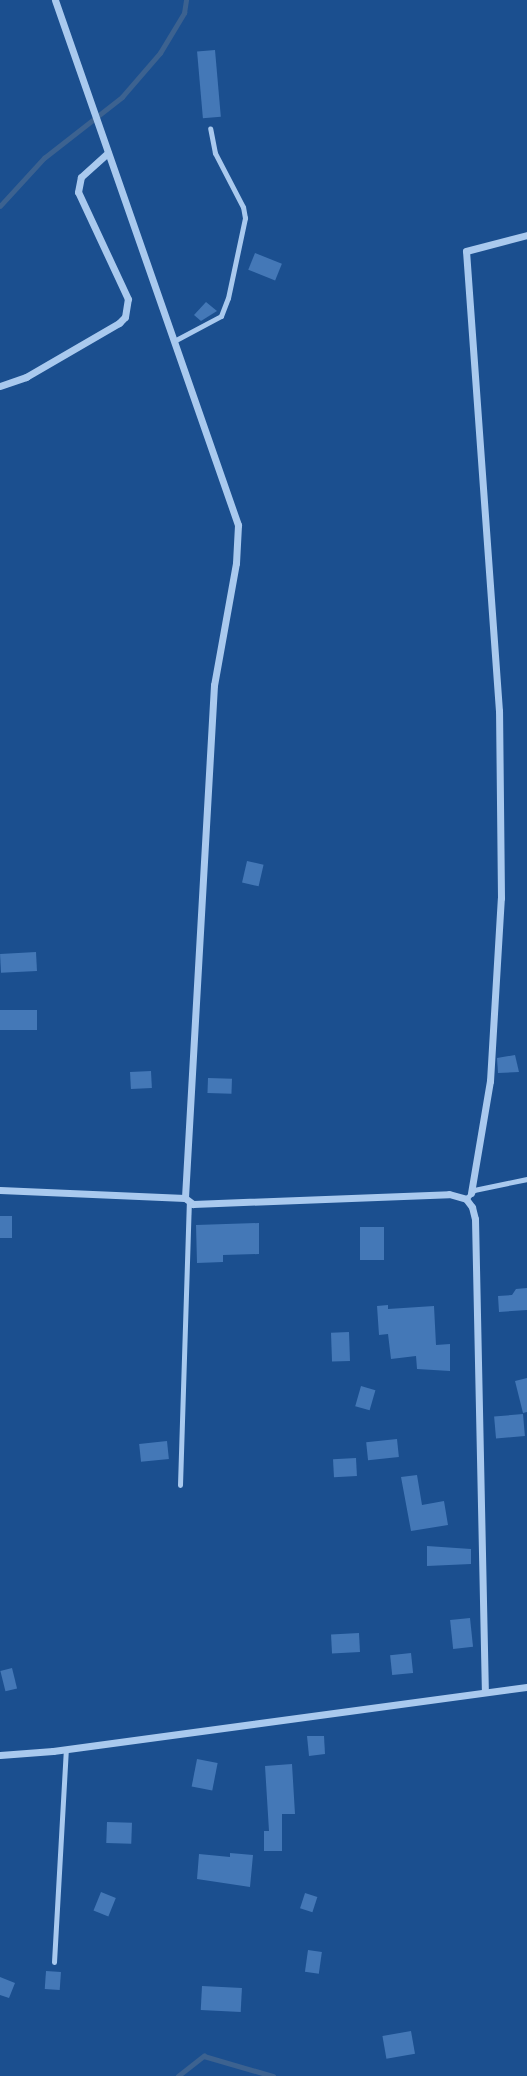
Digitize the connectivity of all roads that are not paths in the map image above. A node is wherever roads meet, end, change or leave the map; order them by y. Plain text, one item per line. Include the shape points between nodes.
1 (55, 0) edge
2 (210, 128) dead end
3 (108, 153) junction
4 (527, 235) edge
5 (174, 341) junction
6 (0, 386) edge
7 (527, 1179) edge
8 (0, 1189) edge
9 (469, 1196) junction
10 (187, 1200) junction
11 (180, 1485) dead end
12 (527, 1687) edge
13 (485, 1692) junction
14 (66, 1749) junction
15 (0, 1755) edge
16 (54, 1962) dead end

1 - 3 street
2 - 5 lane via 215,153 245,218 221,316
3 - 5 street
3 - 6 street via 81,177 78,192 128,299 125,317 26,377
4 - 9 street via 467,251 499,711 501,884 490,1081
5 - 10 street via 239,536 214,685
7 - 9 lane
8 - 10 street
9 - 10 street
9 - 13 street via 475,1219
10 - 11 lane
12 - 13 street
13 - 14 street
14 - 15 street
14 - 16 lane

